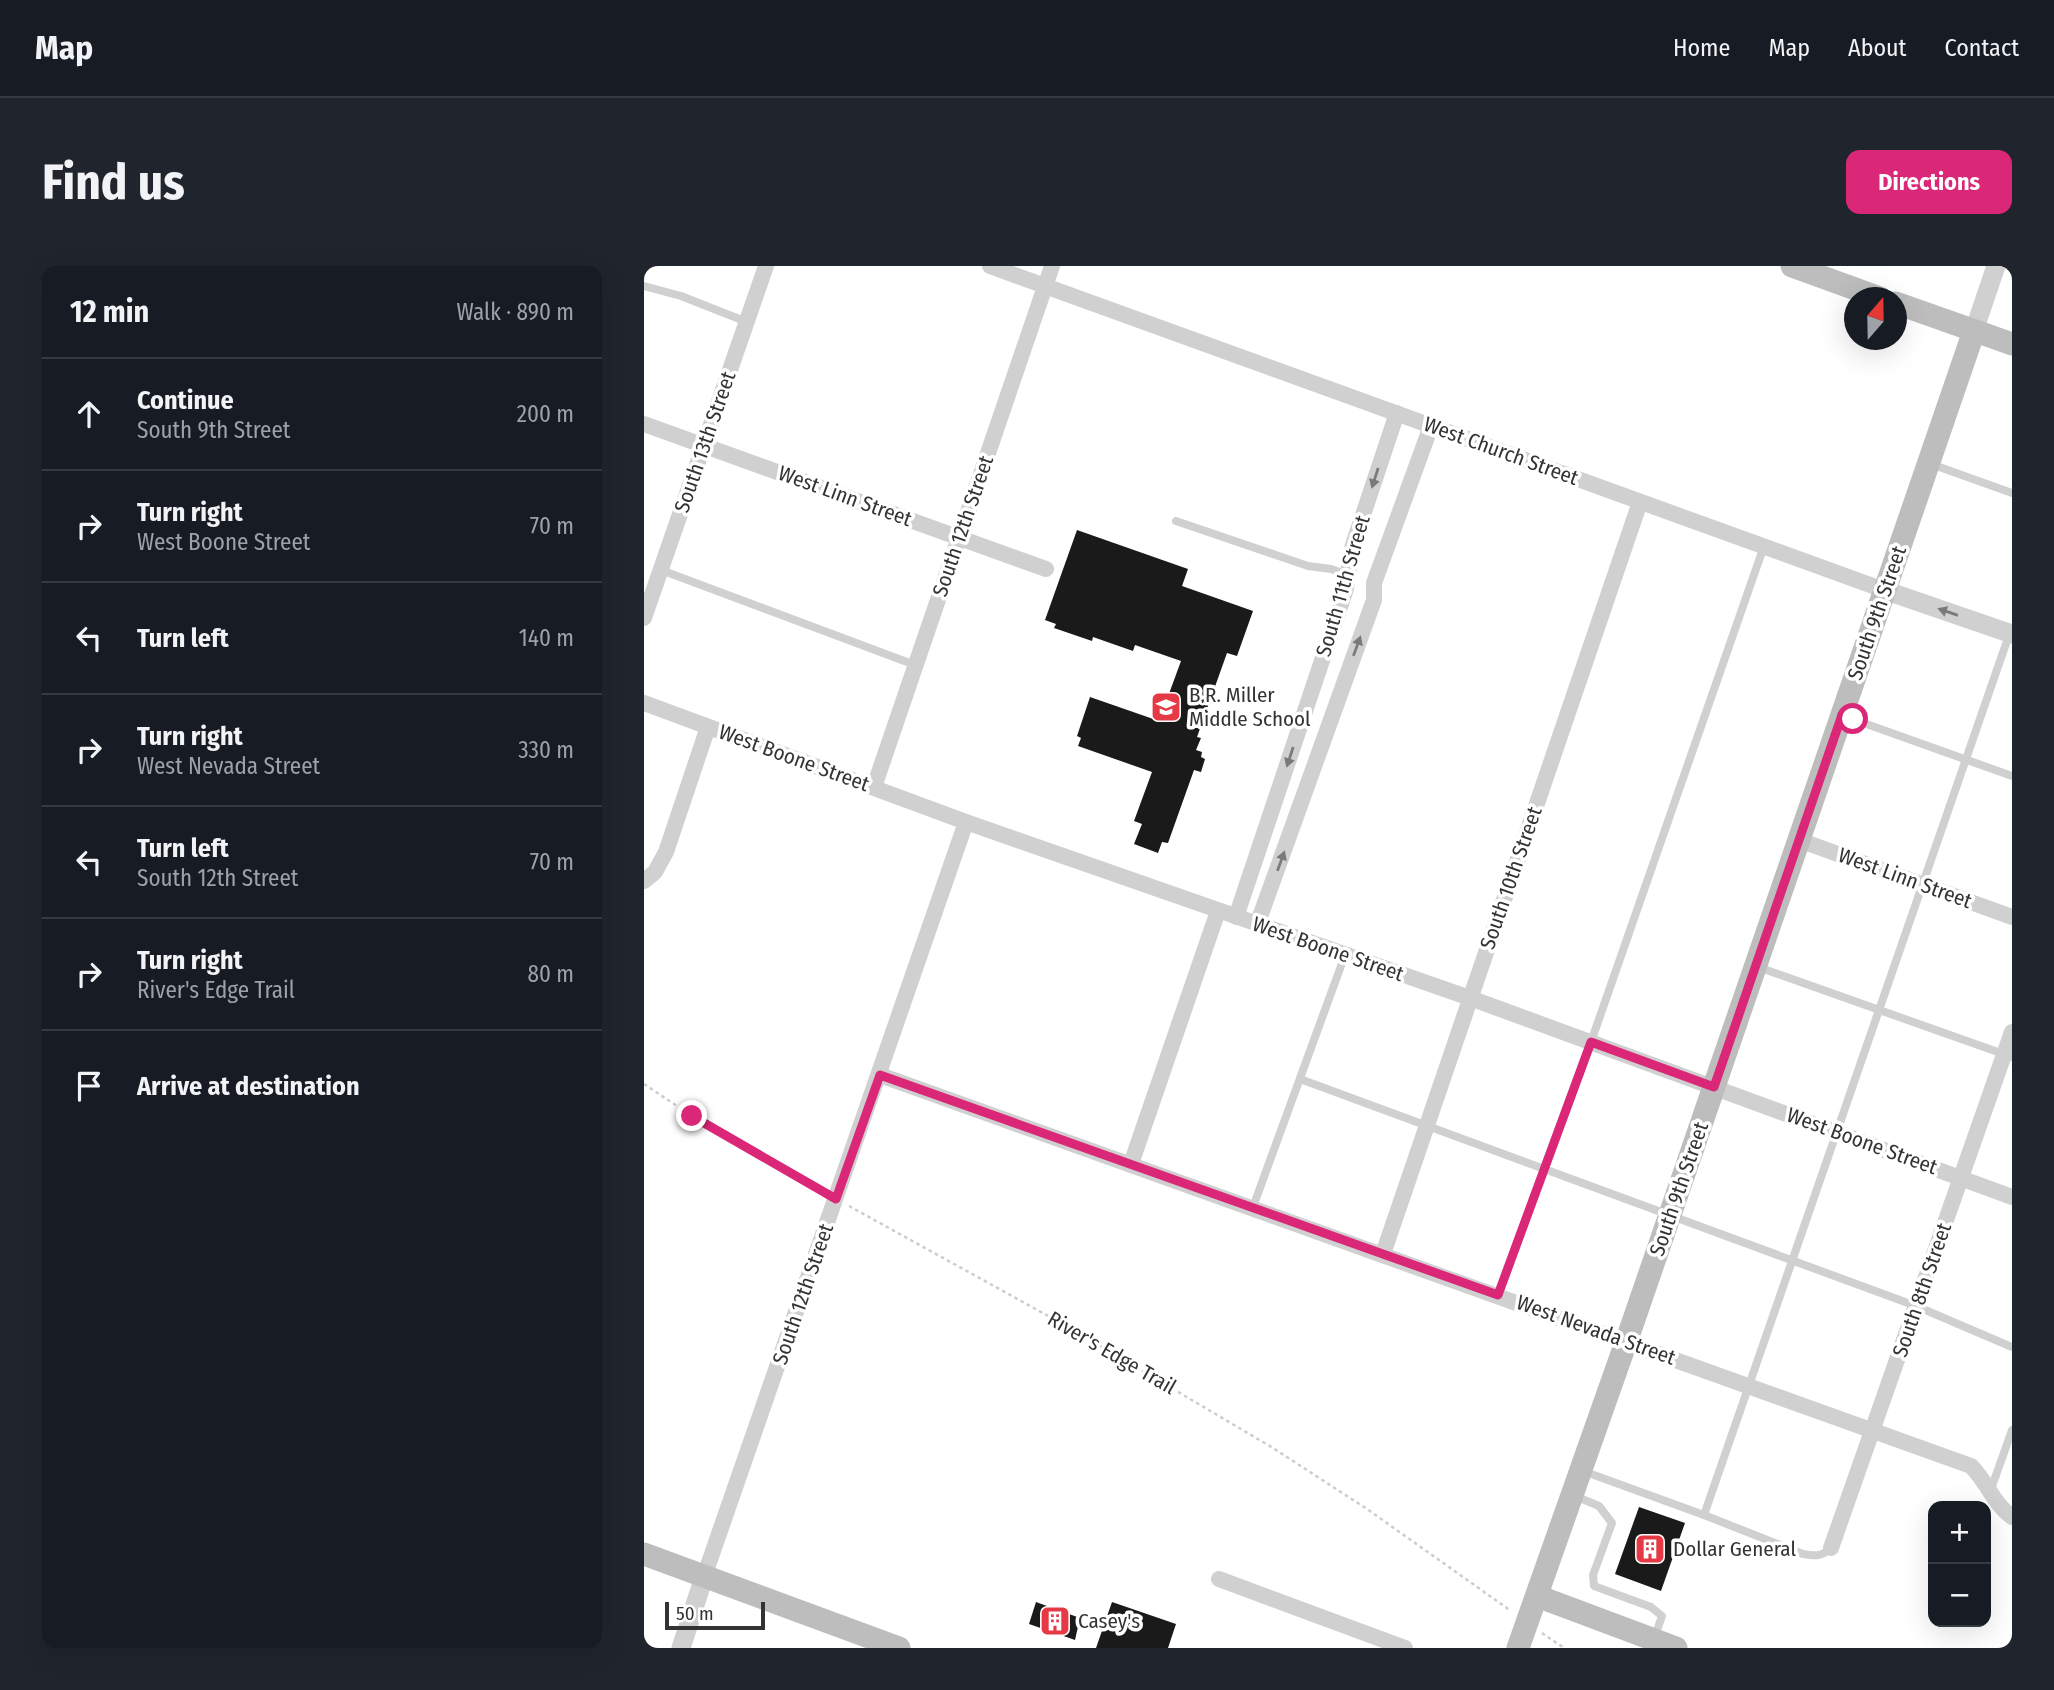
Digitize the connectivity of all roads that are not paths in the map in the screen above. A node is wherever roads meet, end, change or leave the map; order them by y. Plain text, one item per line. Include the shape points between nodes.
1 (766, 266) edge
2 (990, 266) edge
3 (1052, 266) edge
4 (1792, 266) edge
5 (1996, 266) edge
6 (644, 286) edge
7 (1045, 286) junction
8 (1850, 287) edge
9 (1907, 307) edge
10 (747, 322) junction
11 (1973, 331) junction
12 (2012, 344) edge
13 (1397, 413) junction
14 (644, 424) edge
15 (1431, 426) junction
16 (704, 445) junction
17 (1928, 463) junction
18 (2012, 493) edge
19 (1640, 502) junction
20 (1176, 521) dead end
21 (959, 538) junction
22 (1764, 546) junction
23 (1046, 569) dead end
24 (660, 570) junction
25 (1348, 575) junction
26 (1374, 583) junction
27 (1884, 590) junction
28 (644, 618) edge
29 (2011, 631) edge
30 (915, 665) junction
31 (644, 703) edge
32 (1842, 715) junction
33 (708, 727) junction
34 (1966, 760) junction
35 (2012, 776) edge
36 (874, 787) junction
37 (966, 822) junction
38 (1799, 840) junction
39 (644, 881) edge
40 (1922, 884) junction
41 (1218, 911) junction
42 (1236, 917) junction
43 (2012, 917) edge
44 (1257, 925) junction
45 (1345, 955) junction
46 (1755, 966) junction
47 (1470, 998) junction
48 (1879, 1010) junction
49 (2012, 1032) edge
50 (1591, 1042) junction
51 (2008, 1056) edge
52 (880, 1075) junction
53 (1300, 1079) junction
54 (1714, 1087) junction
55 (1426, 1127) junction
56 (1837, 1132) junction
57 (1131, 1164) junction
58 (1544, 1170) junction
59 (1961, 1178) junction
60 (2012, 1197) edge
61 (1253, 1208) junction
62 (1669, 1216) junction
63 (1383, 1254) junction
64 (1792, 1261) junction
65 (1498, 1295) junction
66 (1916, 1306) junction
67 (1626, 1341) junction
68 (2012, 1347) edge
69 (1749, 1386) junction
70 (2012, 1430) edge
71 (1872, 1431) junction
72 (1581, 1470) junction
73 (1990, 1492) junction
74 (1572, 1495) junction
75 (1704, 1515) junction
76 (2012, 1517) edge
77 (1831, 1548) joint
78 (644, 1554) edge
79 (704, 1577) junction
80 (1219, 1579) dead end
81 (1536, 1596) junction
82 (1654, 1640) junction
83 (681, 1648) edge
84 (899, 1648) edge
85 (1405, 1648) edge
86 (1518, 1648) edge
87 (1676, 1648) edge

1 - 10 street, South 13th Street
2 - 7 street, West Church Street
3 - 7 street, South 12th Street
4 - 8 main road
5 - 11 street
6 - 10 lane
7 - 13 street, West Church Street
7 - 21 street, South 12th Street
9 - 11 main road
10 - 16 street, South 13th Street
11 - 12 main road
11 - 17 main road, South 9th Street
13 - 15 street, West Church Street
13 -> 25 street, South 11th Street
14 - 16 street, West Linn Street
15 - 19 street, West Church Street
15 - 26 street, South 11th Street
16 - 21 street, West Linn Street
16 - 24 street, South 13th Street
17 - 18 lane
17 - 27 main road, South 9th Street
19 - 22 street, West Church Street
19 - 47 street, South 10th Street
20 - 25 lane
21 - 23 street, West Linn Street
21 - 30 street, South 12th Street
22 - 27 street, West Church Street
22 - 50 lane
24 - 28 street, South 13th Street
24 - 30 lane
25 - 26 street
25 -> 42 street, South 11th Street
44 -> 26 street, South 11th Street via 1374,600
29 -> 27 street, West Church Street
27 - 32 main road, South 9th Street
29 - 34 lane
30 - 36 street, South 12th Street
31 - 33 street, West Boone Street
32 - 34 lane
32 - 38 main road, South 9th Street
33 - 36 street, West Boone Street
33 - 39 street via 666,852
34 - 35 lane
34 - 40 lane
36 - 37 street, West Boone Street
37 - 41 street, West Boone Street
37 - 52 street, South 12th Street
38 - 40 street, West Linn Street
38 - 46 main road, South 9th Street
40 - 43 street, West Linn Street
40 - 48 lane
41 - 42 street, West Boone Street
41 - 57 street
42 - 44 street, West Boone Street
44 - 45 street, West Boone Street
45 - 47 street, West Boone Street
45 - 53 lane
46 - 48 lane
46 - 54 main road, South 9th Street
47 - 50 street, West Boone Street
47 - 55 street, South 10th Street
48 - 51 lane
48 - 56 lane
49 - 51 street, South 8th Street
50 - 54 street, West Boone Street
50 - 58 lane
51 - 59 street, South 8th Street
52 - 57 street, West Nevada Street
52 - 79 street, South 12th Street
53 - 55 lane
53 - 61 lane
54 - 56 street, West Boone Street
54 - 62 main road, South 9th Street
55 - 58 lane
55 - 63 street, South 10th Street
56 - 59 street, West Boone Street
56 - 64 lane
57 - 61 street, West Nevada Street
58 - 62 lane
58 - 65 lane
59 - 60 street, West Boone Street
59 - 66 street, South 8th Street
61 - 63 street, West Nevada Street
62 - 64 lane
62 - 67 main road, South 9th Street
63 - 65 street, West Nevada Street
64 - 66 lane
64 - 69 lane
65 - 67 street, West Nevada Street
66 - 68 lane
66 - 71 street, South 8th Street
67 - 69 street, West Nevada Street
67 - 72 main road, South 9th Street
69 - 71 street, West Nevada Street
69 - 75 lane
70 - 73 lane
71 - 73 street, West Nevada Street via 1971,1466
71 - 77 street, South 8th Street
72 - 74 main road, South 9th Street
72 - 75 lane
73 - 76 street, West Nevada Street via 1995,1503
74 - 81 main road, South 9th Street
74 - 82 lane via 1599,1506 1612,1523 1593,1575 1594,1586 1651,1607 1662,1616
75 - 77 lane via 1803,1555 1825,1554
78 - 79 main road
79 - 83 street, South 12th Street
79 - 84 main road
80 - 85 street
81 - 82 main road
81 - 86 main road, South 9th Street
82 - 87 main road

